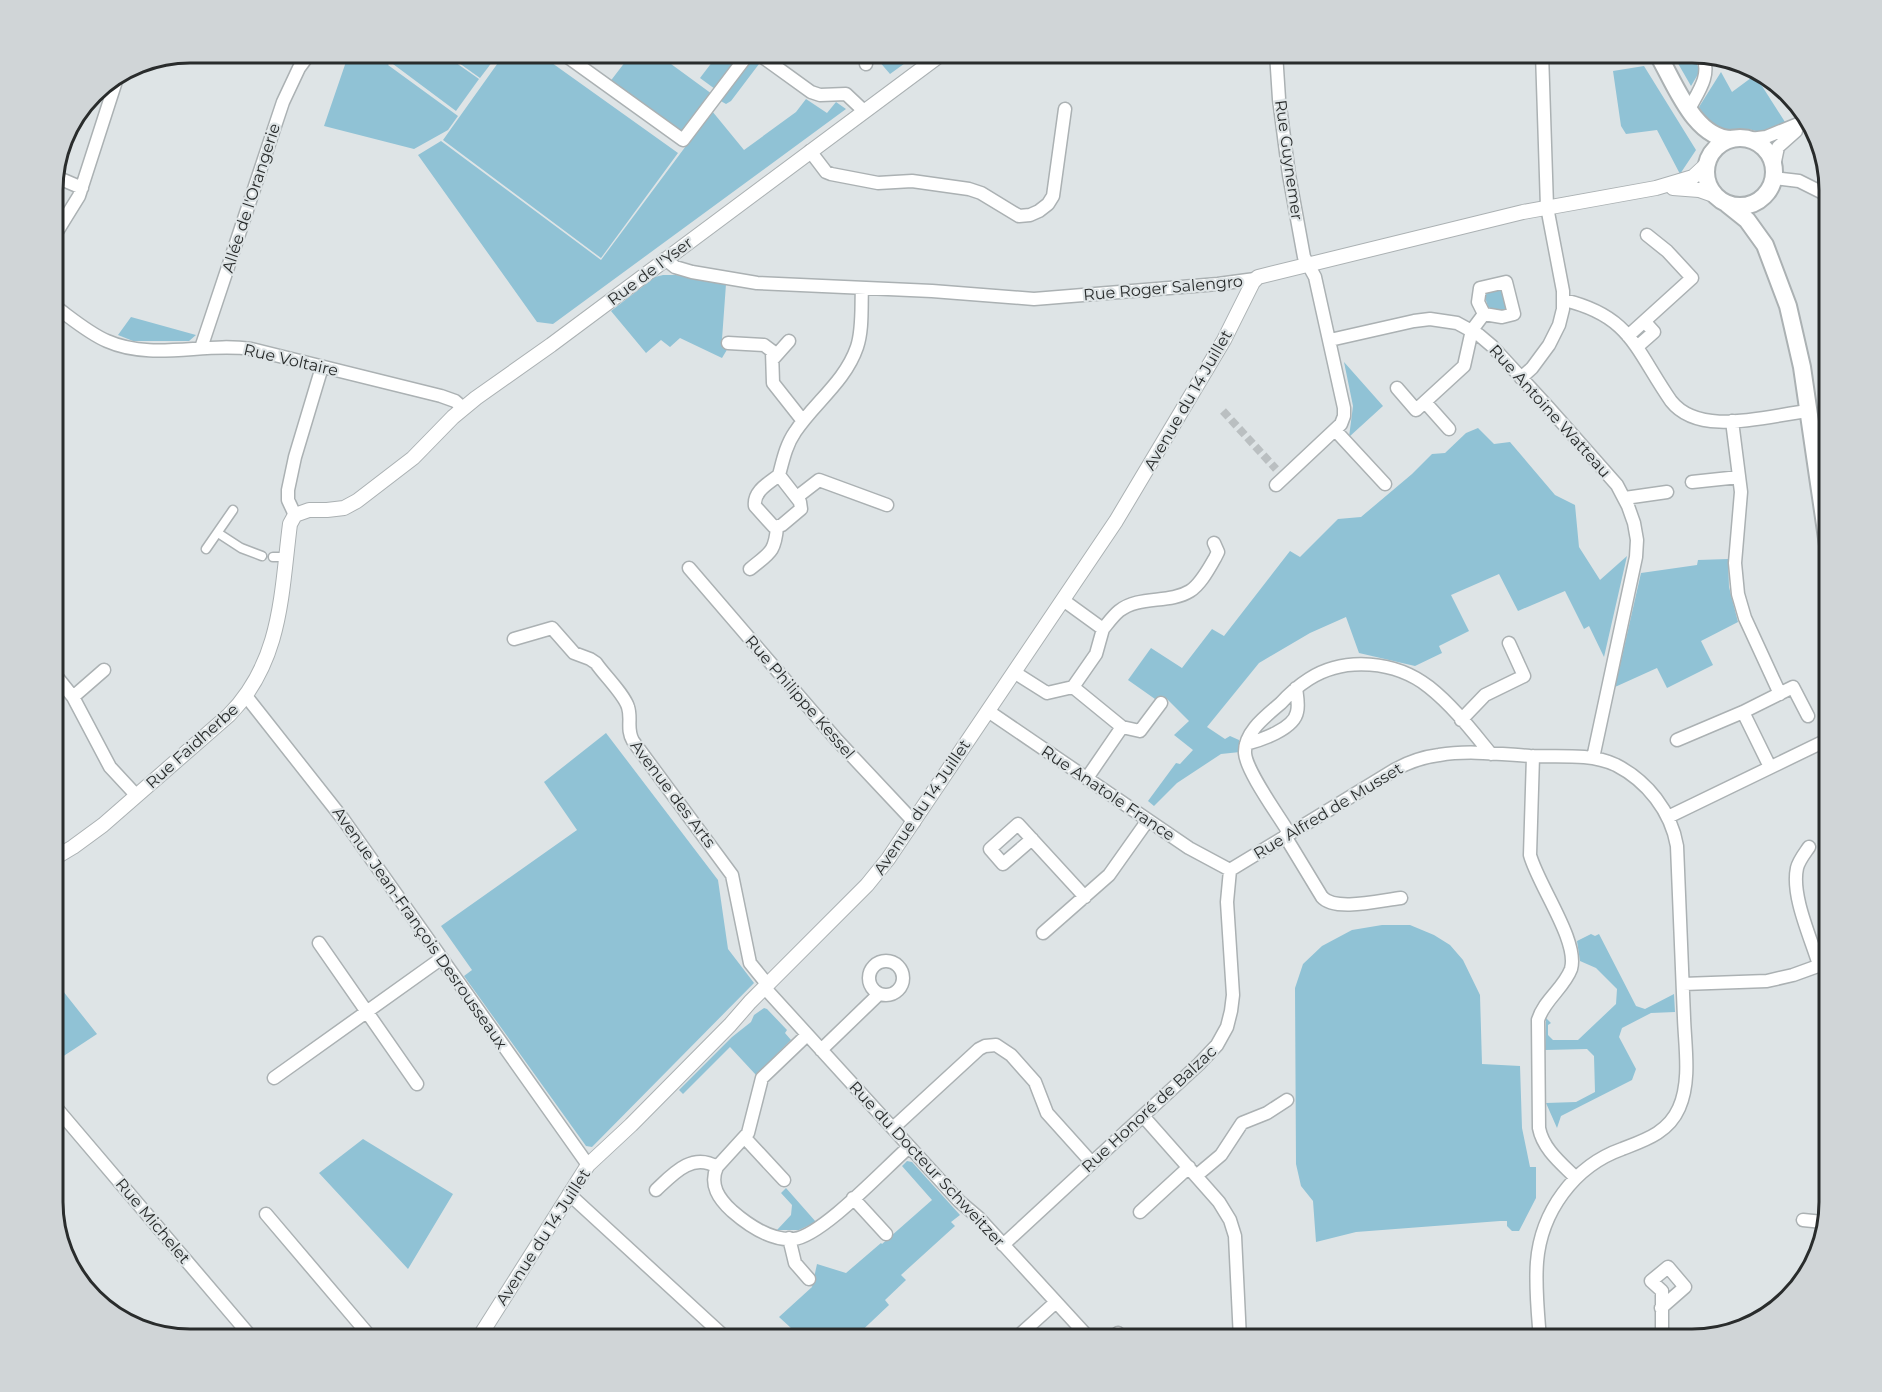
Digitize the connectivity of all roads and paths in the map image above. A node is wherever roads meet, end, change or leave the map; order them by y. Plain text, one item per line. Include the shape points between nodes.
1 (302, 63) edge
2 (577, 63) edge
3 (741, 63) edge
4 (772, 63) edge
5 (928, 63) edge
6 (1277, 63) edge
7 (1542, 63) edge
8 (1663, 63) edge
9 (1706, 64) edge
10 (114, 88) edge
11 (1065, 109) dead end
12 (1689, 109) junction
13 (864, 111) junction
14 (1801, 124) edge
15 (1802, 126) edge
16 (1741, 139) junction
17 (810, 152) junction
18 (1708, 162) junction
19 (1774, 172) junction
20 (63, 180) edge
21 (82, 188) junction
22 (1656, 188) junction
23 (1819, 191) edge
24 (1764, 196) junction
25 (1722, 200) junction
26 (1547, 207) junction
27 (63, 222) edge
28 (1647, 235) dead end
29 (1765, 246) junction
30 (665, 259) junction
31 (1309, 265) junction
32 (1255, 279) junction
33 (862, 288) junction
34 (1564, 300) junction
35 (63, 312) edge
36 (1484, 314) dead end
37 (1645, 322) junction
38 (1472, 330) junction
39 (1628, 336) junction
40 (1330, 340) junction
41 (789, 341) dead end
42 (728, 343) dead end
43 (1637, 347) junction
44 (201, 348) junction
45 (772, 359) junction
46 (322, 367) junction
47 (1521, 378) junction
48 (1397, 388) dead end
49 (1425, 402) junction
50 (463, 408) junction
51 (1809, 411) junction
52 (803, 421) junction
53 (1732, 421) junction
54 (1449, 429) dead end
55 (1335, 430) junction
56 (779, 475) junction
57 (1279, 477) dead end
58 (1739, 477) junction
59 (1819, 478) edge
60 (1692, 482) dead end
61 (1385, 484) dead end
62 (1666, 492) dead end
63 (797, 497) junction
64 (1625, 498) junction
65 (888, 505) dead end
66 (233, 510) dead end
67 (295, 515) junction
68 (777, 527) junction
69 (218, 533) junction
70 (1215, 543) dead end
71 (206, 549) dead end
72 (262, 556) dead end
73 (689, 568) dead end
74 (750, 569) dead end
75 (1063, 600) junction
76 (1103, 629) junction
77 (514, 639) dead end
78 (1509, 643) dead end
79 (104, 670) dead end
80 (1014, 672) junction
81 (63, 684) edge
82 (1074, 687) junction
83 (1296, 688) junction
84 (1780, 694) junction
85 (246, 696) junction
86 (73, 697) junction
87 (1161, 703) dead end
88 (988, 711) junction
89 (1743, 712) junction
90 (1808, 716) dead end
91 (1461, 720) junction
92 (1122, 727) junction
93 (1677, 740) dead end
94 (1246, 744) junction
95 (1819, 744) edge
96 (1491, 754) junction
97 (1533, 756) junction
98 (1593, 758) junction
99 (1770, 767) junction
100 (1087, 778) junction
101 (136, 795) junction
102 (1668, 817) junction
103 (1148, 820) junction
104 (914, 822) junction
105 (1287, 834) junction
106 (1032, 839) dead end
107 (1809, 847) dead end
108 (63, 853) edge
109 (1230, 870) junction
110 (1084, 897) junction
111 (1401, 898) dead end
112 (1043, 933) dead end
113 (319, 943) dead end
114 (1819, 948) edge
115 (442, 958) junction
116 (1819, 966) edge
117 (1683, 984) junction
118 (766, 986) junction
119 (879, 994) dead end
120 (367, 1011) junction
121 (807, 1035) junction
122 (821, 1050) junction
123 (274, 1078) dead end
124 (417, 1084) dead end
125 (1287, 1100) dead end
126 (63, 1116) edge
127 (1143, 1116) junction
128 (893, 1128) junction
129 (745, 1138) junction
130 (909, 1147) junction
131 (1092, 1163) junction
132 (588, 1165) junction
133 (717, 1167) junction
134 (1193, 1172) junction
135 (1576, 1178) junction
136 (784, 1180) dead end
137 (656, 1190) dead end
138 (569, 1194) junction
139 (853, 1198) junction
140 (1140, 1212) dead end
141 (266, 1214) dead end
142 (1803, 1220) dead end
143 (1818, 1221) edge
144 (886, 1234) dead end
145 (789, 1238) junction
146 (1003, 1245) junction
147 (809, 1279) dead end
148 (1056, 1302) junction
149 (1661, 1308) dead end
150 (244, 1329) edge
151 (364, 1329) edge
152 (485, 1329) edge
153 (715, 1329) edge
154 (1027, 1329) edge
155 (1080, 1329) edge
156 (1239, 1329) edge
157 (1539, 1329) edge
158 (1662, 1329) edge

1 - 44 street, Allée de l'Orangerie via 283,102
2 - 3 street via 683,141
4 - 13 street via 811,92 846,94
5 - 13 street, Rue de l'Yser
6 - 31 street, Rue Guynemer via 1289,175 1304,257
7 - 26 street
8 - 12 main road
9 - 12 street via 1706,74
10 - 21 street
11 - 17 street via 1053,196 1044,207 1025,216 969,189 912,181 878,183 831,174
12 - 16 main road via 1709,133
12 - 18 main road
13 - 17 street, Rue de l'Yser
14 - 16 street via 1768,137
15 - 19 street via 1775,152
16 - 18 main road via 1718,146
16 - 19 main road via 1764,147 1772,158
17 - 30 street, Rue de l'Yser
18 - 22 street, Rue Roger Salengro via 1693,177
18 - 25 main road via 1707,181
19 - 23 street
19 - 24 main road via 1770,190
20 - 21 street
21 - 27 street
22 - 25 street, Rue Roger Salengro via 1699,189
22 - 26 street, Rue Roger Salengro
24 - 25 main road via 1747,206
24 - 29 main road via 1760,217
25 - 29 main road via 1746,219
26 - 31 street, Rue Roger Salengro
26 - 34 street
28 - 37 street via 1692,278
29 - 51 main road via 1793,325
30 - 33 street, Rue Roger Salengro via 692,272 740,281
30 - 50 street, Rue de l'Yser
31 - 32 street, Rue Roger Salengro
31 - 40 street, Rue Guynemer
32 - 33 street, Rue Roger Salengro via 1042,299
32 - 75 street, Avenue du 14 Juillet via 1224,340 1146,472
33 - 52 street via 855,353
34 - 39 street via 1601,312
34 - 47 street via 1556,333
35 - 44 street, Rue Voltaire via 120,346
36 - 38 street
37 - 39 street
37 - 43 street via 1654,332
38 - 40 street, Rue Antoine Watteau via 1430,319
38 - 47 street, Rue Antoine Watteau
38 - 49 street via 1464,366
39 - 43 street
40 - 55 street, Rue Guynemer via 1344,408 1344,417
41 - 45 street
42 - 45 street via 764,345 772,351
43 - 53 street via 1680,412 1703,421
44 - 46 street, Rue Voltaire via 243,348
45 - 52 street via 773,383
46 - 50 street, Rue Voltaire via 441,396
46 - 67 street via 288,490
47 - 64 street, Rue Antoine Watteau
48 - 49 street via 1416,410
49 - 54 street
50 - 67 street, Rue de l'Yser via 413,458 363,496 344,508
51 - 53 street
51 - 59 main road
52 - 56 street via 789,443
53 - 58 street
55 - 57 street
55 - 61 street
56 - 63 street
56 - 68 street via 756,495 754,502 769,524
58 - 60 street
58 - 84 street via 1735,563 1738,594
62 - 64 street
63 - 65 street via 819,480
63 - 68 street via 801,505 798,512
64 - 98 street, Rue Antoine Watteau via 1636,531 1636,557
66 - 69 street
67 - 85 street, Rue Faidherbe via 279,557 283,598 273,640
68 - 74 street via 772,550
69 - 71 street
69 - 72 street
70 - 76 street via 1215,558 1192,589 1125,607
73 - 104 street, Rue Philippe Kessel via 836,739
75 - 76 street
75 - 80 street, Avenue du 14 Juillet
76 - 82 street via 1096,654
77 - 118 street, Avenue des Arts via 552,628 574,653 596,663 626,704 630,736 732,875 750,963
78 - 91 street via 1524,676 1485,695
79 - 86 street
80 - 82 street via 1047,693
80 - 88 street, Avenue du 14 Juillet
81 - 86 street
82 - 92 street
83 - 91 street via 1339,667 1388,667 1423,682
83 - 94 street via 1258,725
83 - 94 street via 1295,719 1272,735
84 - 89 street
84 - 90 street via 1793,687
85 - 101 street, Rue Faidherbe
85 - 115 street, Avenue Jean-François Desrousseaux via 343,819
86 - 101 street via 110,766
87 - 92 street via 1140,731
88 - 100 street, Rue Anatole France
88 - 104 street, Avenue du 14 Juillet
89 - 93 street
89 - 99 street
91 - 96 street
92 - 100 street
94 - 105 street via 1249,767
95 - 99 street
96 - 97 street, Rue Alfred de Musset
96 - 105 street, Rue Alfred de Musset via 1438,755 1411,762
97 - 98 street, Rue Alfred de Musset
97 - 135 street via 1530,855 1572,955 1569,974 1538,1020 1539,1128 1549,1150
98 - 102 street, Rue Alfred de Musset via 1615,765 1635,778
99 - 102 street
100 - 103 street, Rue Anatole France
101 - 108 street, Rue Faidherbe via 92,834
102 - 117 street, Rue Alfred de Musset via 1677,846
103 - 109 street, Rue Anatole France
103 - 110 street via 1114,869
104 - 118 street, Avenue du 14 Juillet via 867,885
105 - 109 street, Rue Alfred de Musset
105 - 111 street via 1329,903
106 - 110 street
107 - 114 street via 1797,869 1797,890
109 - 127 street, Rue Honoré de Balzac via 1227,902 1233,995 1227,1027 1211,1054
110 - 112 street
113 - 120 street
115 - 120 street
115 - 132 street, Avenue Jean-François Desrousseaux
116 - 117 street via 1767,981
117 - 135 street, Rue Alfred de Musset via 1685,1087 1678,1110 1655,1135 1606,1156
118 - 121 street, Rue du Docteur Schweitzer
118 - 132 street, Avenue du 14 Juillet
119 - 122 street
120 - 123 street
120 - 124 street
121 - 122 street, Rue du Docteur Schweitzer
121 - 129 street via 762,1078
122 - 128 street, Rue du Docteur Schweitzer
125 - 134 street via 1242,1124 1221,1155
126 - 150 street, Rue Michelet
127 - 131 street, Rue Honoré de Balzac
127 - 134 street
128 - 130 street, Rue du Docteur Schweitzer
128 - 131 street via 979,1049 996,1045 1006,1050 1030,1077 1047,1113
129 - 133 street
129 - 136 street
130 - 139 street
130 - 146 street, Rue du Docteur Schweitzer
131 - 146 street, Rue Honoré de Balzac
132 - 138 street, Avenue du 14 Juillet
133 - 137 street via 700,1162 682,1167
133 - 145 street via 714,1187 729,1208 755,1228
134 - 140 street
134 - 156 street via 1225,1210 1233,1228
135 - 157 street, Rue Alfred de Musset via 1555,1205 1541,1237 1536,1269
138 - 152 street, Avenue du 14 Juillet
138 - 153 street
139 - 144 street
139 - 145 street via 814,1231
141 - 151 street
142 - 143 street
145 - 147 street via 795,1263
146 - 148 street, Rue du Docteur Schweitzer
148 - 154 street
148 - 155 street, Rue du Docteur Schweitzer
149 - 158 street

